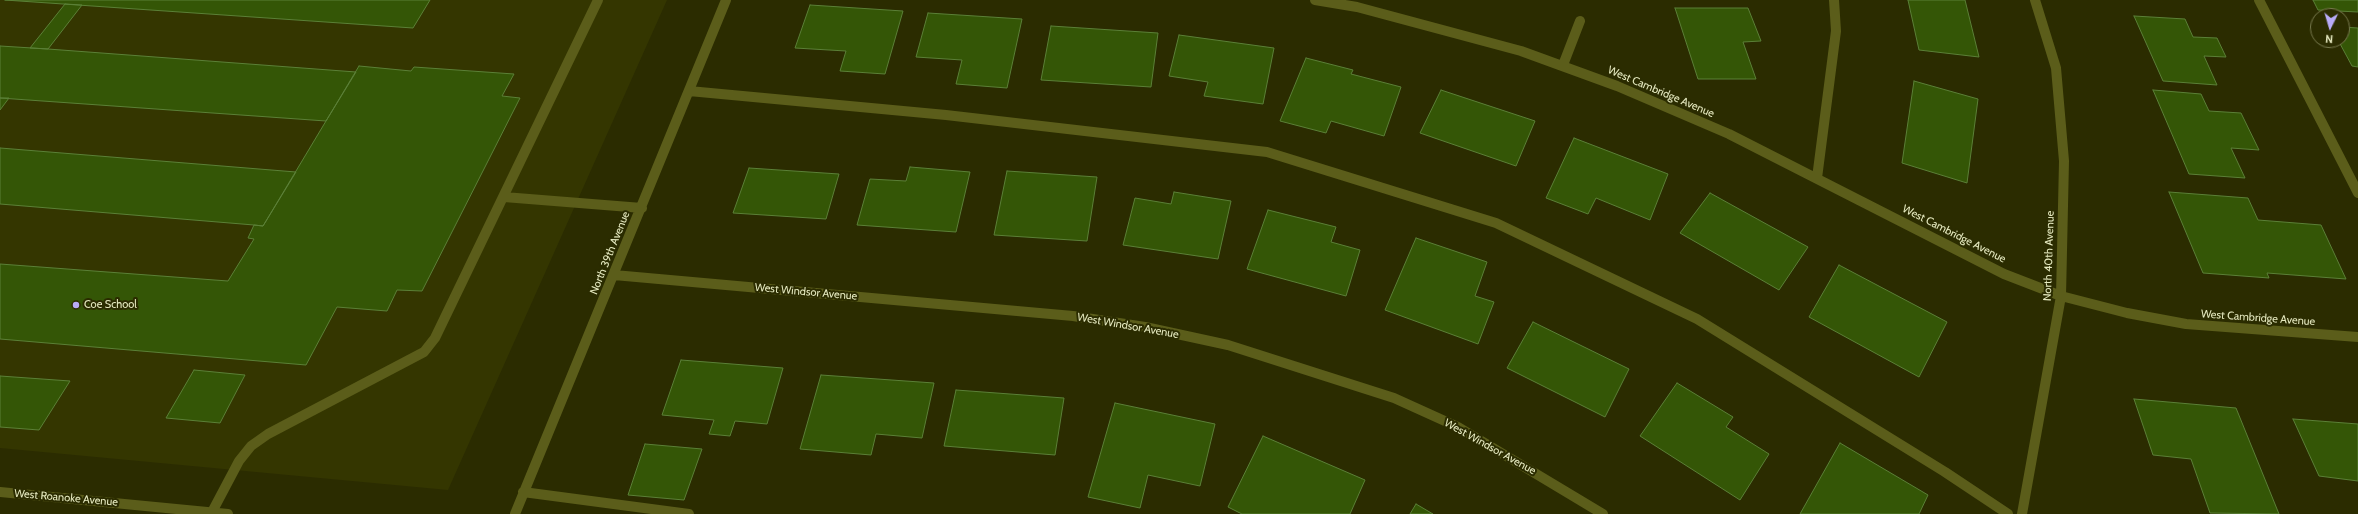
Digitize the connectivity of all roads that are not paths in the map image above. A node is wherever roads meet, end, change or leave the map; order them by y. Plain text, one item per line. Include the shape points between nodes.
1 (598, 0) edge
2 (726, 0) edge
3 (1315, 0) edge
4 (1834, 0) edge
5 (2035, 0) edge
6 (2259, 0) edge
7 (1580, 22) dead end
8 (1563, 65) junction
9 (689, 91) junction
10 (1818, 178) junction
11 (2358, 193) edge
12 (504, 197) junction
13 (642, 208) junction
14 (614, 275) junction
15 (2061, 296) junction
16 (2358, 338) edge
17 (0, 492) edge
18 (523, 492) junction
19 (212, 512) junction
20 (228, 514) edge
21 (515, 514) edge
22 (689, 514) edge
23 (1603, 514) edge
24 (2008, 514) edge
25 (2022, 514) edge

1 - 12 street
2 - 9 street, North 39th Avenue
3 - 8 street, West Cambridge Avenue via 1357,7
4 - 10 street via 1836,32
5 - 15 street, North 40th Avenue via 2056,68 2064,161
6 - 11 street
7 - 8 street
8 - 10 street, West Cambridge Avenue via 1729,134
9 - 13 street, North 39th Avenue
9 - 24 street via 946,115 1267,152 1496,223 1697,318
10 - 15 street, West Cambridge Avenue via 2004,274
12 - 13 street
12 - 19 street via 435,338 424,352 268,434 251,446 238,461
13 - 14 street, North 39th Avenue
14 - 18 street, North 39th Avenue
14 - 23 street, West Windsor Avenue via 1073,316 1145,327 1228,345 1394,398 1451,424
15 - 16 street, West Cambridge Avenue via 2127,313 2186,324
15 - 25 street, North 40th Avenue
17 - 19 street, West Roanoke Avenue
18 - 21 street, North 39th Avenue
18 - 22 street
19 - 20 street, West Roanoke Avenue

